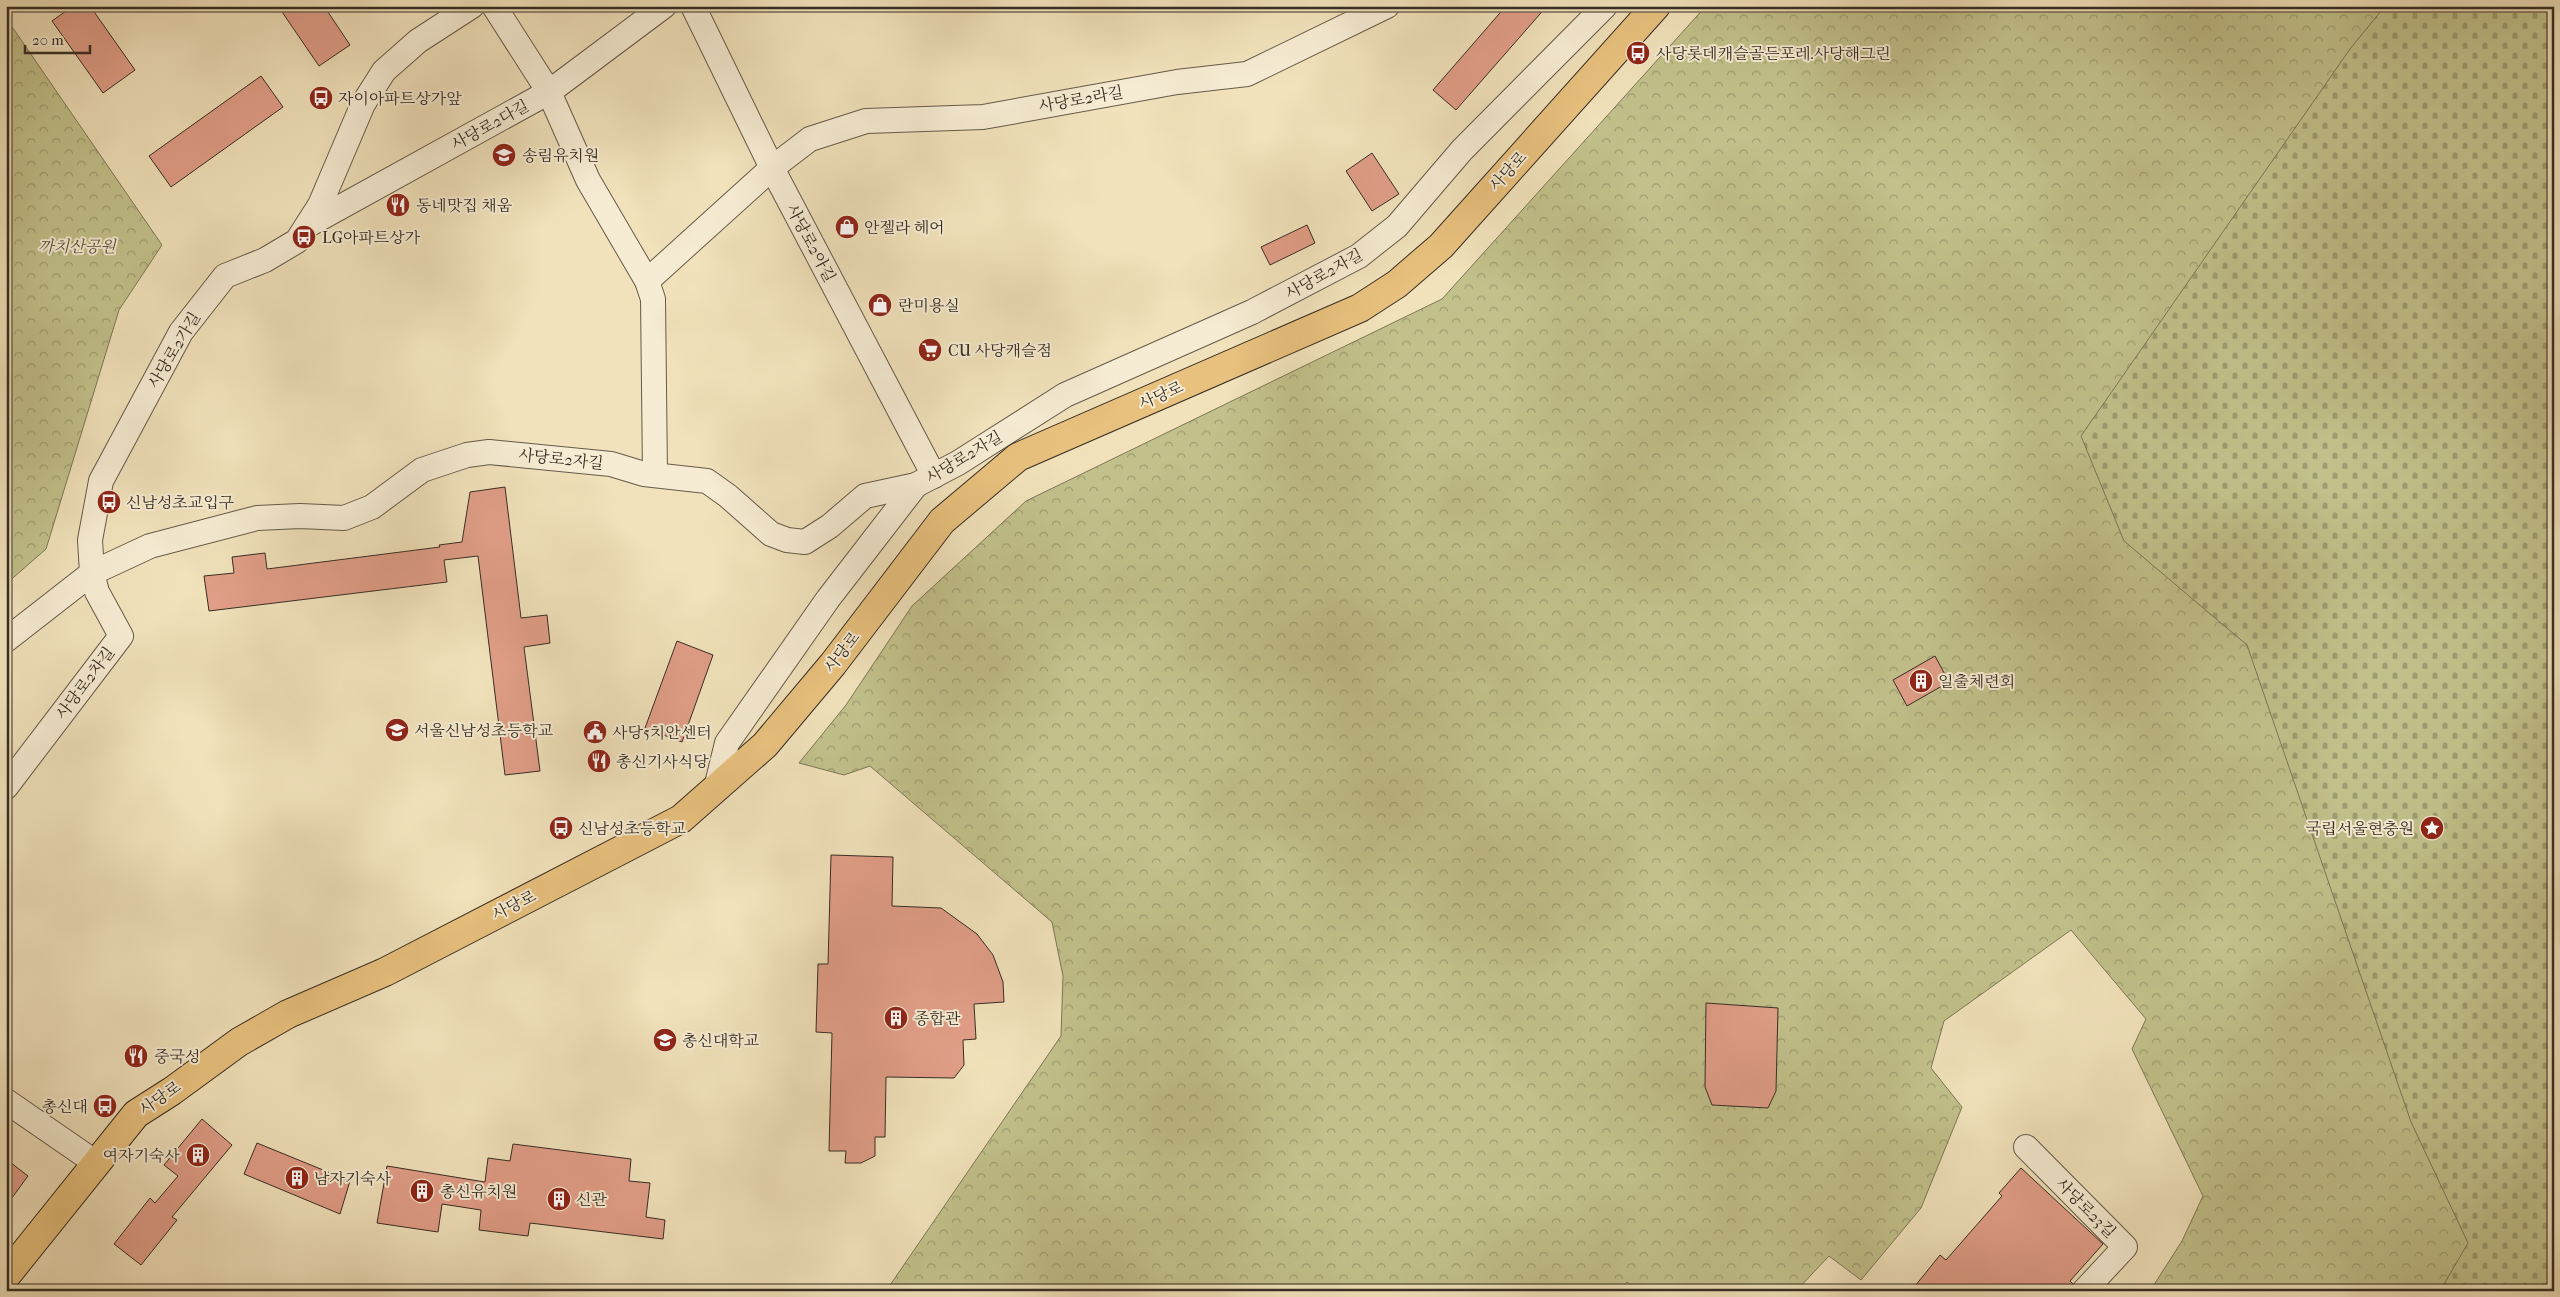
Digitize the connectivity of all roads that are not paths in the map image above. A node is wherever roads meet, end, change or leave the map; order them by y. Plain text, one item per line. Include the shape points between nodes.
1 (472, 6) edge
2 (494, 6) edge
3 (664, 6) edge
4 (693, 6) edge
5 (1387, 6) edge
6 (1605, 6) edge
7 (1656, 6) edge
8 (549, 92) junction
9 (772, 168) junction
10 (306, 226) junction
11 (647, 281) junction
12 (655, 476) junction
13 (925, 481) junction
14 (92, 573) junction
15 (6, 640) edge
16 (6, 787) edge
17 (716, 788) junction
18 (6, 1101) edge
19 (2026, 1147) dead end
20 (96, 1163) junction
21 (6, 1276) edge
22 (2084, 1291) edge

1 - 10 street, 사당로2가길 via 418,41 384,71 363,104 320,205
2 - 8 street
3 - 8 street, 사당로2다길
4 - 9 street, 사당로2아길
5 - 9 street, 사당로2라길 via 1247,74 1177,82 982,116 866,121 810,139
6 - 13 street, 사당로2자길 via 1462,150 1397,226 1359,256 1252,312 1065,395
7 - 17 main road, 사당로 via 1441,246 1397,284 1360,308 1018,457 942,521 814,686 764,745
8 - 10 street, 사당로2다길
8 - 11 street via 588,180
9 - 11 street, 사당로2라길
9 - 13 street, 사당로2아길
10 - 14 street, 사당로2가길 via 296,241 225,276 181,332 101,481 90,540
11 - 12 street via 653,299
12 - 13 street, 사당로2자길 via 707,481 771,534 805,542 830,526 865,496
12 - 14 street, 사당로2자길 via 612,464 489,452 466,455 422,470 372,507 344,518 257,518 150,546
13 - 17 street via 828,600 727,743
14 - 15 street
14 - 16 street, 사당로2차길 via 96,592 121,636
17 - 20 main road, 사당로 via 681,819 385,972 288,1014 239,1042 136,1114
18 - 20 street
19 - 22 street, 사당로23길 via 2125,1247
20 - 21 main road, 사당로

